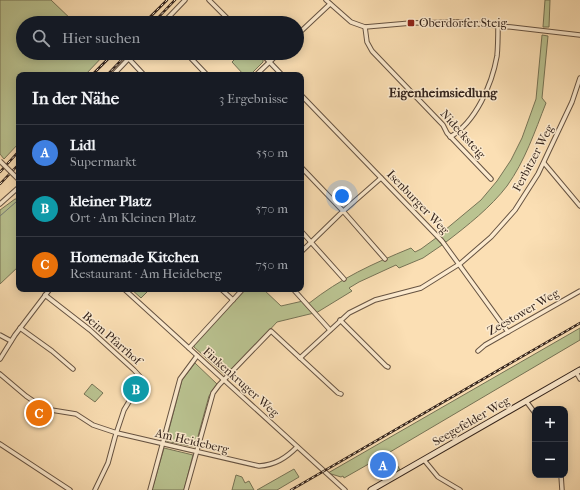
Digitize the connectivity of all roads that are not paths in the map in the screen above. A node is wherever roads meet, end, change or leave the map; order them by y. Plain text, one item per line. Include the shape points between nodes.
1 (185, 0) edge
2 (209, 0) edge
3 (326, 0) edge
4 (330, 4) junction
5 (170, 16) edge
6 (225, 16) edge
7 (498, 25) junction
8 (365, 27) junction
9 (304, 29) edge
10 (580, 36) edge
11 (127, 60) edge
12 (129, 60) edge
13 (193, 60) edge
14 (269, 62) joint
15 (116, 72) edge
16 (141, 72) edge
17 (204, 72) edge
18 (259, 72) edge
19 (279, 72) edge
20 (580, 78) edge
21 (579, 84) edge
22 (304, 98) edge
23 (450, 137) junction
24 (0, 162) edge
25 (544, 163) junction
26 (304, 170) edge
27 (16, 177) edge
28 (381, 178) junction
29 (491, 178) dead end
30 (16, 190) edge
31 (0, 204) edge
32 (580, 206) edge
33 (343, 211) junction
34 (304, 235) edge
35 (312, 242) junction
36 (304, 249) edge
37 (385, 259) dead end
38 (459, 264) junction
39 (344, 279) dead end
40 (580, 291) edge
41 (48, 292) edge
42 (127, 292) edge
43 (224, 292) edge
44 (240, 292) edge
45 (296, 292) edge
46 (45, 295) junction
47 (232, 300) junction
48 (340, 320) junction
49 (20, 328) junction
50 (330, 330) junction
51 (508, 332) junction
52 (0, 335) edge
53 (11, 342) junction
54 (189, 348) junction
55 (478, 351) dead end
56 (197, 356) junction
57 (300, 358) junction
58 (0, 359) edge
59 (388, 367) dead end
60 (73, 369) dead end
61 (578, 371) edge
62 (0, 374) edge
63 (580, 379) edge
64 (224, 380) junction
65 (340, 394) dead end
66 (526, 401) junction
67 (532, 409) edge
68 (117, 433) junction
69 (0, 444) edge
70 (163, 444) junction
71 (297, 447) junction
72 (197, 452) junction
73 (424, 460) junction
74 (561, 478) edge
75 (70, 490) edge
76 (95, 490) edge
77 (150, 490) edge
78 (186, 490) edge
79 (345, 490) edge
80 (371, 490) edge
81 (460, 490) edge
82 (562, 490) edge

1 - 5 street
2 - 6 street
3 - 4 street
4 - 8 street via 350,22
4 - 9 street
7 - 8 street via 448,22
7 - 10 street
7 - 23 street via 496,58 487,89 466,124
8 - 23 street, Nidecksteig via 367,42 372,51 443,124
11 - 15 street
12 - 16 street
13 - 17 street
14 - 18 street
14 - 19 street
20 - 21 street, Ferbitzer Weg
21 - 25 street, Ferbitzer Weg
22 - 28 street, Isenburger Weg
23 - 29 street, Nidecksteig
24 - 27 street, bridge
25 - 32 street
25 - 38 street, Ferbitzer Weg via 507,220 490,239
26 - 33 street
28 - 33 street
28 - 38 street, Isenburger Weg via 437,236
30 - 31 street
33 - 35 street
33 - 37 street
34 - 35 street
35 - 36 street
35 - 39 street
38 - 48 street, Ferbitzer Weg via 420,288 365,305 349,312
38 - 51 street, Isenburger Weg
40 - 51 street, Zeestower Weg
41 - 46 street
42 - 54 street, Finkenkruger Weg
43 - 47 street
44 - 47 street
45 - 50 street
46 - 49 street
46 - 68 street, Beim Pfarrhof via 90,330 145,382 122,414
47 - 54 street
48 - 50 street, Ferbitzer Weg
48 - 59 street
49 - 53 street
49 - 60 street
50 - 57 street, Ferbitzer Weg
51 - 55 street, Zeestower Weg
52 - 53 street
53 - 58 street
54 - 56 street, Finkenkruger Weg
56 - 64 street, Finkenkruger Weg
56 - 70 street via 180,380
57 - 64 street via 271,331
57 - 65 street
61 - 63 street
61 - 66 street, Seegefelder Weg
62 - 68 street, Am Heideberg via 45,409 76,414 96,426
64 - 71 street, Finkenkruger Weg
64 - 72 street via 212,397
66 - 67 street
66 - 73 street, Seegefelder Weg
68 - 70 street, Am Heideberg
68 - 76 street via 108,463
69 - 75 street
70 - 72 street, Am Heideberg
70 - 77 street
71 - 72 street, Am Heideberg via 283,459 267,466
71 - 79 street, Finkenkruger Weg
72 - 78 street
73 - 80 street, Seegefelder Weg
73 - 81 street via 438,476
74 - 82 street

